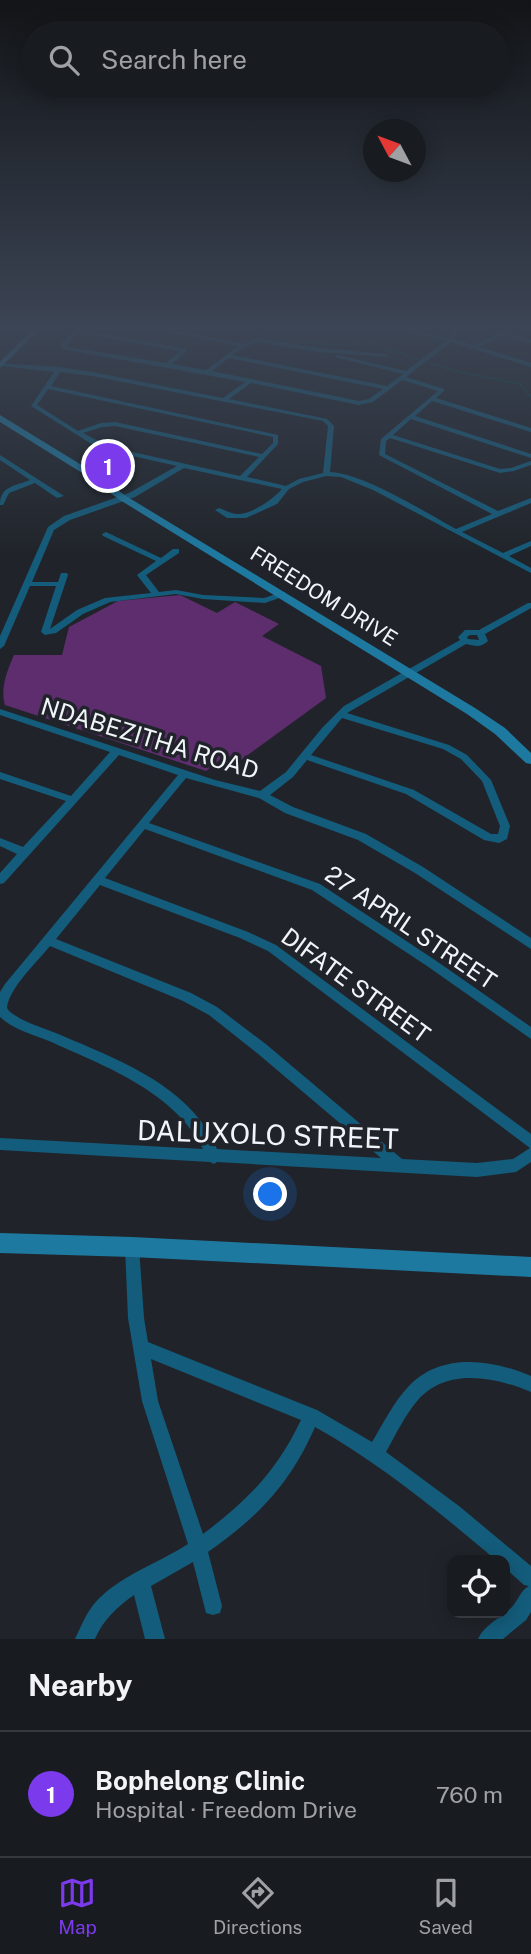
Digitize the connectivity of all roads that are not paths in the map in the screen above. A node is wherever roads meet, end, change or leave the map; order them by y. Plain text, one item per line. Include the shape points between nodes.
1 (36, 402) edge
2 (123, 402) edge
3 (235, 402) edge
4 (427, 402) edge
5 (442, 402) edge
6 (410, 416) junction
7 (0, 418) edge
8 (531, 430) edge
9 (78, 433) junction
10 (388, 435) junction
11 (264, 456) junction
12 (531, 456) edge
13 (0, 457) edge
14 (531, 463) edge
15 (183, 465) junction
16 (326, 474) junction
17 (242, 478) junction
18 (36, 480) junction
19 (287, 488) junction
20 (2, 493) edge
21 (60, 496) dead end
22 (128, 497) junction
23 (531, 500) edge
24 (0, 503) edge
25 (219, 510) dead end
26 (498, 514) junction
27 (457, 531) junction
28 (106, 534) dead end
29 (531, 543) edge
30 (176, 551) dead end
31 (503, 556) junction
32 (161, 561) junction
33 (531, 571) edge
34 (27, 584) junction
35 (282, 594) junction
36 (157, 595) junction
37 (531, 605) edge
38 (0, 619) edge
39 (12, 619) junction
40 (0, 646) edge
41 (413, 671) junction
42 (0, 712) edge
43 (340, 714) junction
44 (117, 751) junction
45 (529, 752) edge
46 (307, 757) junction
47 (184, 774) junction
48 (0, 775) edge
49 (262, 795) junction
50 (73, 800) junction
51 (143, 825) junction
52 (0, 842) edge
53 (26, 853) junction
54 (0, 880) edge
55 (98, 880) junction
56 (49, 941) junction
57 (531, 944) edge
58 (531, 1034) edge
59 (531, 1142) edge
60 (0, 1144) edge
61 (531, 1154) edge
62 (214, 1157) junction
63 (397, 1163) junction
64 (0, 1244) edge
65 (132, 1247) junction
66 (531, 1267) edge
67 (141, 1347) junction
68 (531, 1384) edge
69 (311, 1416) junction
70 (375, 1454) junction
71 (198, 1547) junction
72 (531, 1578) edge
73 (140, 1581) junction
74 (531, 1595) edge
75 (213, 1606) dead end
76 (85, 1639) edge
77 (155, 1639) edge
78 (488, 1639) edge

1 - 9 street via 34,406
2 - 11 street via 269,432 278,439
3 - 16 street via 330,423
4 - 6 street
5 - 8 street
6 - 10 street
6 - 12 street
7 - 22 street, FREEDOM DRIVE
9 - 11 street via 115,424
9 - 15 street via 108,449
10 - 14 street via 500,471
10 - 26 street via 382,441 383,456
11 - 17 street
13 - 18 street
15 - 17 street
15 - 22 street
16 - 19 street
16 - 27 street via 359,481
17 - 19 street
18 - 20 street
18 - 21 street
19 - 25 street via 274,502 243,516
20 - 24 street
22 - 34 street via 54,526
22 - 35 street, FREEDOM DRIVE
22 - 41 street, FREEDOM DRIVE
23 - 26 street
26 - 27 street
27 - 31 street
28 - 32 street
29 - 31 street
30 - 32 street
31 - 33 street
32 - 36 street via 141,576
34 - 36 street via 62,580 45,632 105,601
34 - 39 street
35 - 36 street via 265,601 176,592
35 - 41 street, FREEDOM DRIVE
37 - 41 street, NDABEZITHA ROAD via 480,634 465,633 465,641
38 - 39 street
39 - 40 street
41 - 43 street, NDABEZITHA ROAD
41 - 45 street, FREEDOM DRIVE
42 - 44 street, NDABEZITHA ROAD
43 - 46 street, NDABEZITHA ROAD
43 - 46 street via 446,747 464,757 486,780 505,826 503,836 491,838 410,792
44 - 47 street, NDABEZITHA ROAD
44 - 50 street
46 - 49 street, NDABEZITHA ROAD via 286,780
47 - 49 street, NDABEZITHA ROAD
47 - 51 street
48 - 50 street
49 - 57 street via 381,847
50 - 53 street
51 - 55 street
51 - 58 street, 27 APRIL STREET via 316,887
52 - 53 street
53 - 54 street
55 - 56 street
55 - 59 street, DIFATE STREET via 272,948
56 - 62 street via 5,994 4,1014 150,1085 198,1128
56 - 63 street via 214,1012
60 - 62 street, DALUXOLO STREET
61 - 63 street, DALUXOLO STREET via 516,1165 496,1168
62 - 63 street, DALUXOLO STREET
64 - 65 street
65 - 66 street
65 - 67 street
67 - 69 street
67 - 71 street via 157,1428
68 - 70 street via 486,1371 447,1370 434,1375 415,1391
69 - 70 street
69 - 71 street via 293,1455 267,1490
70 - 72 street
71 - 73 street
71 - 75 street
73 - 76 street via 104,1607
73 - 77 street
74 - 78 street via 519,1613

